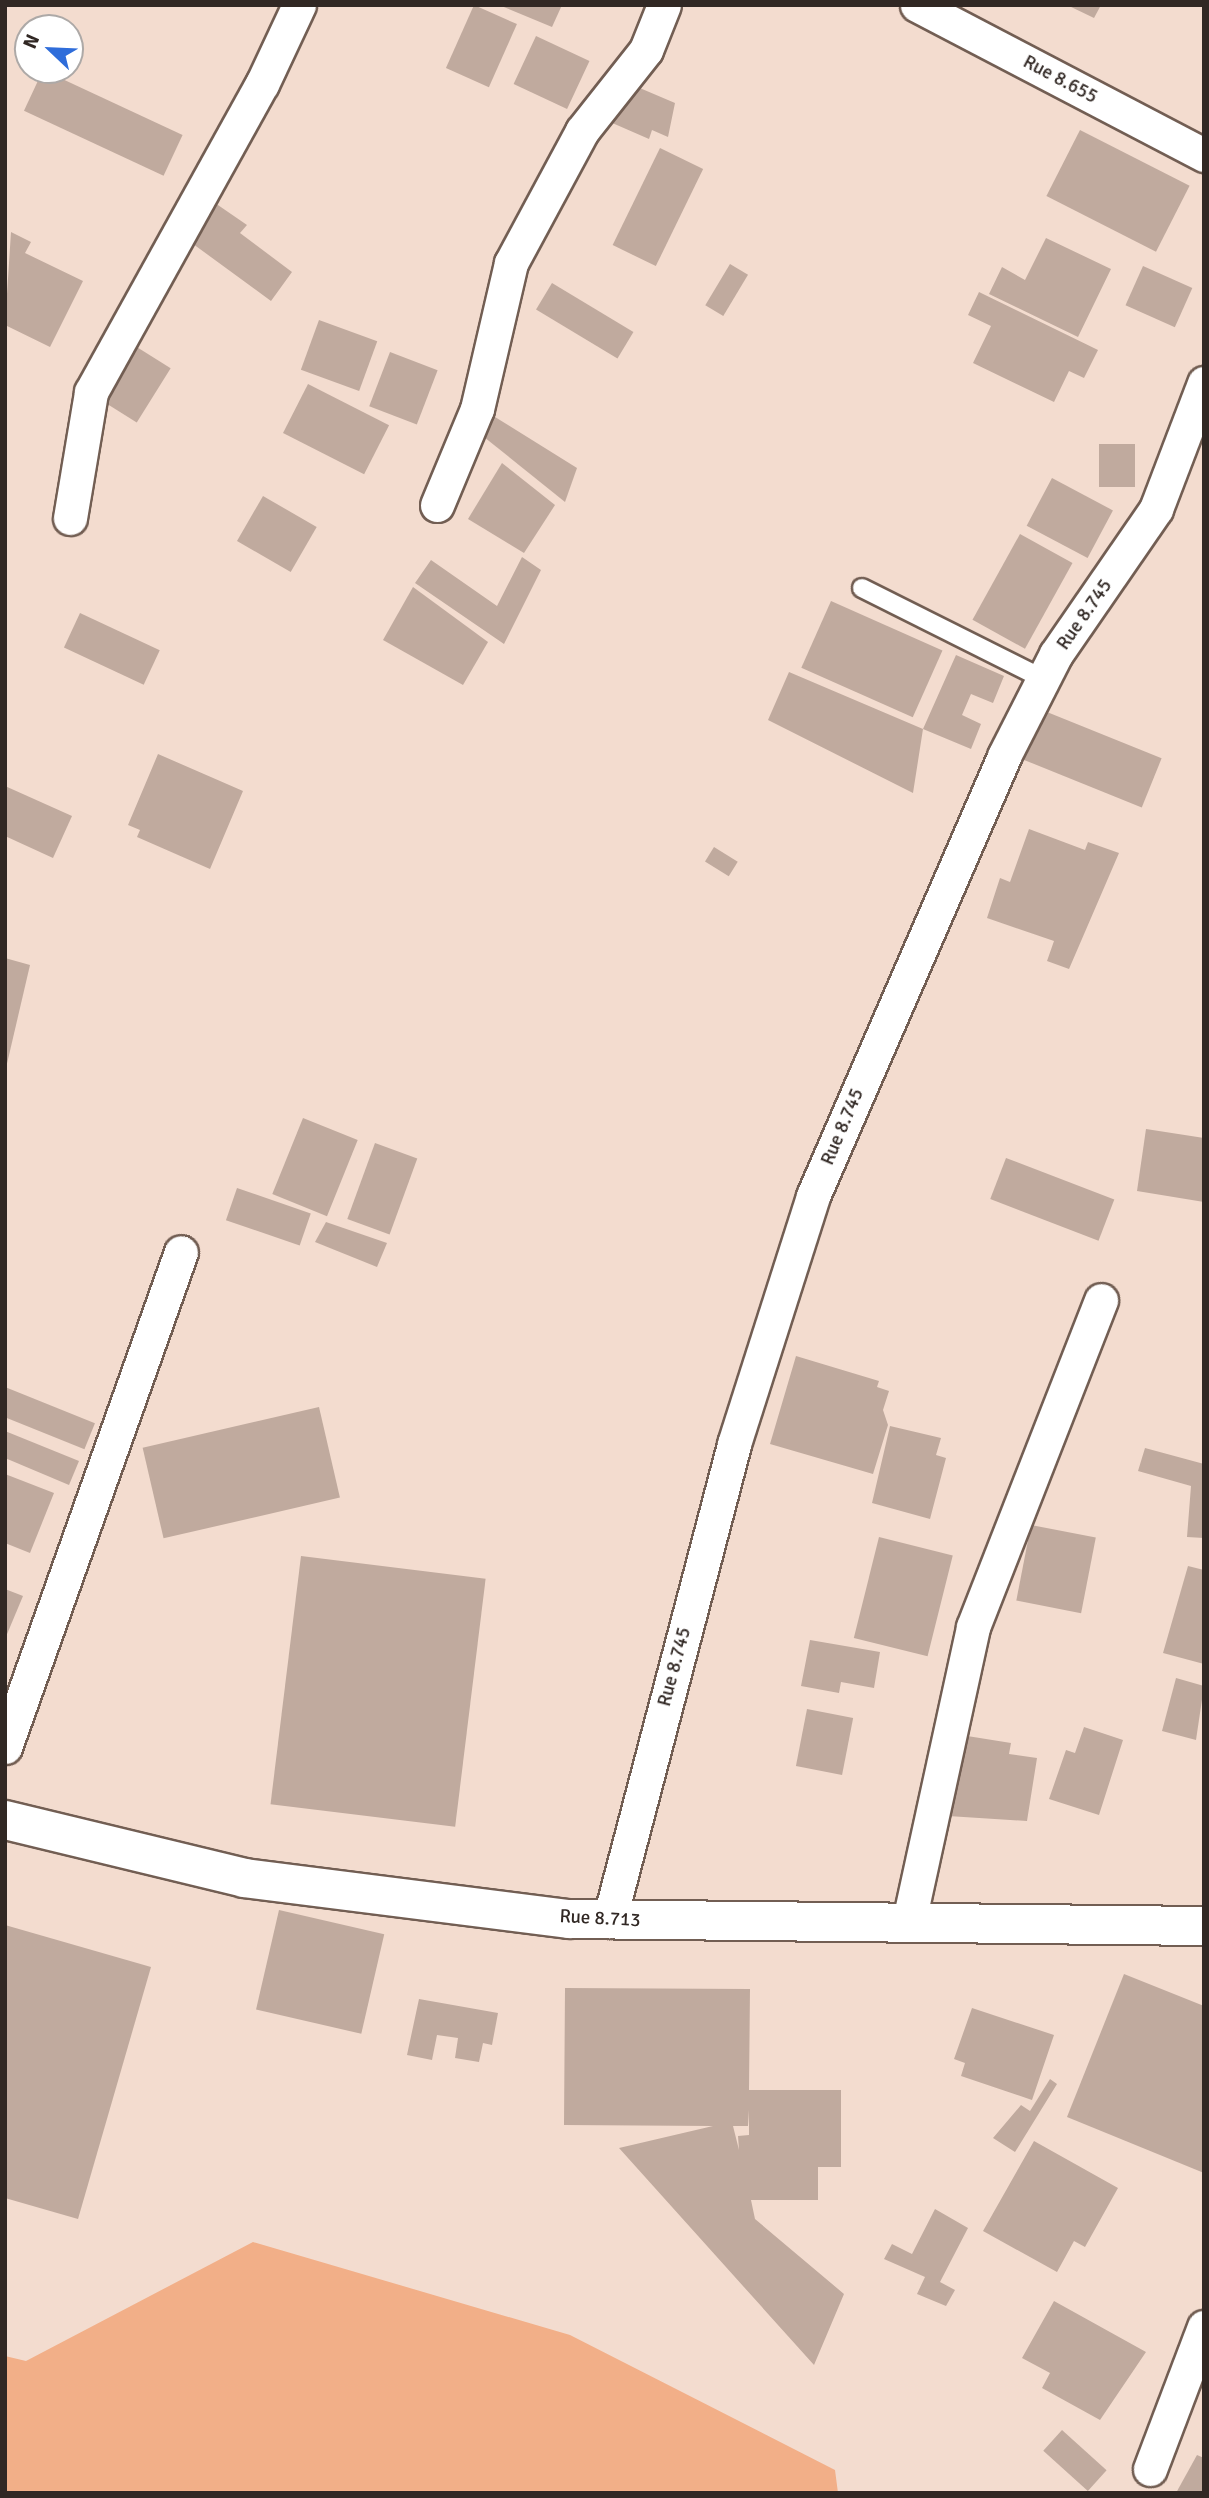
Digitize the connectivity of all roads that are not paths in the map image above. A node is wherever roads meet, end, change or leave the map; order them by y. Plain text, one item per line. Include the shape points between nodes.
1 (299, 5) edge
2 (664, 5) edge
3 (917, 5) edge
4 (1204, 155) edge
5 (1204, 383) edge
6 (437, 505) dead end
7 (70, 518) dead end
8 (862, 588) dead end
9 (1044, 679) junction
10 (181, 1252) dead end
11 (1101, 1300) dead end
12 (5, 1747) edge
13 (5, 1820) edge
14 (609, 1921) junction
15 (909, 1921) junction
16 (1204, 1926) edge
17 (1204, 2327) edge
18 (1150, 2469) dead end

1 - 7 street via 262,84 91,392
2 - 6 street via 646,50 582,131 511,263 477,409
3 - 4 street, Rue 8.655
5 - 9 street, Rue 8.745 via 1156,509
8 - 9 lane
9 - 14 street, Rue 8.745 via 978,815 813,1196 734,1444
10 - 12 street
11 - 15 street via 973,1627
13 - 14 main road, Rue 8.713 via 244,1878
14 - 15 main road, Rue 8.713
15 - 16 main road, Rue 8.713
17 - 18 street

